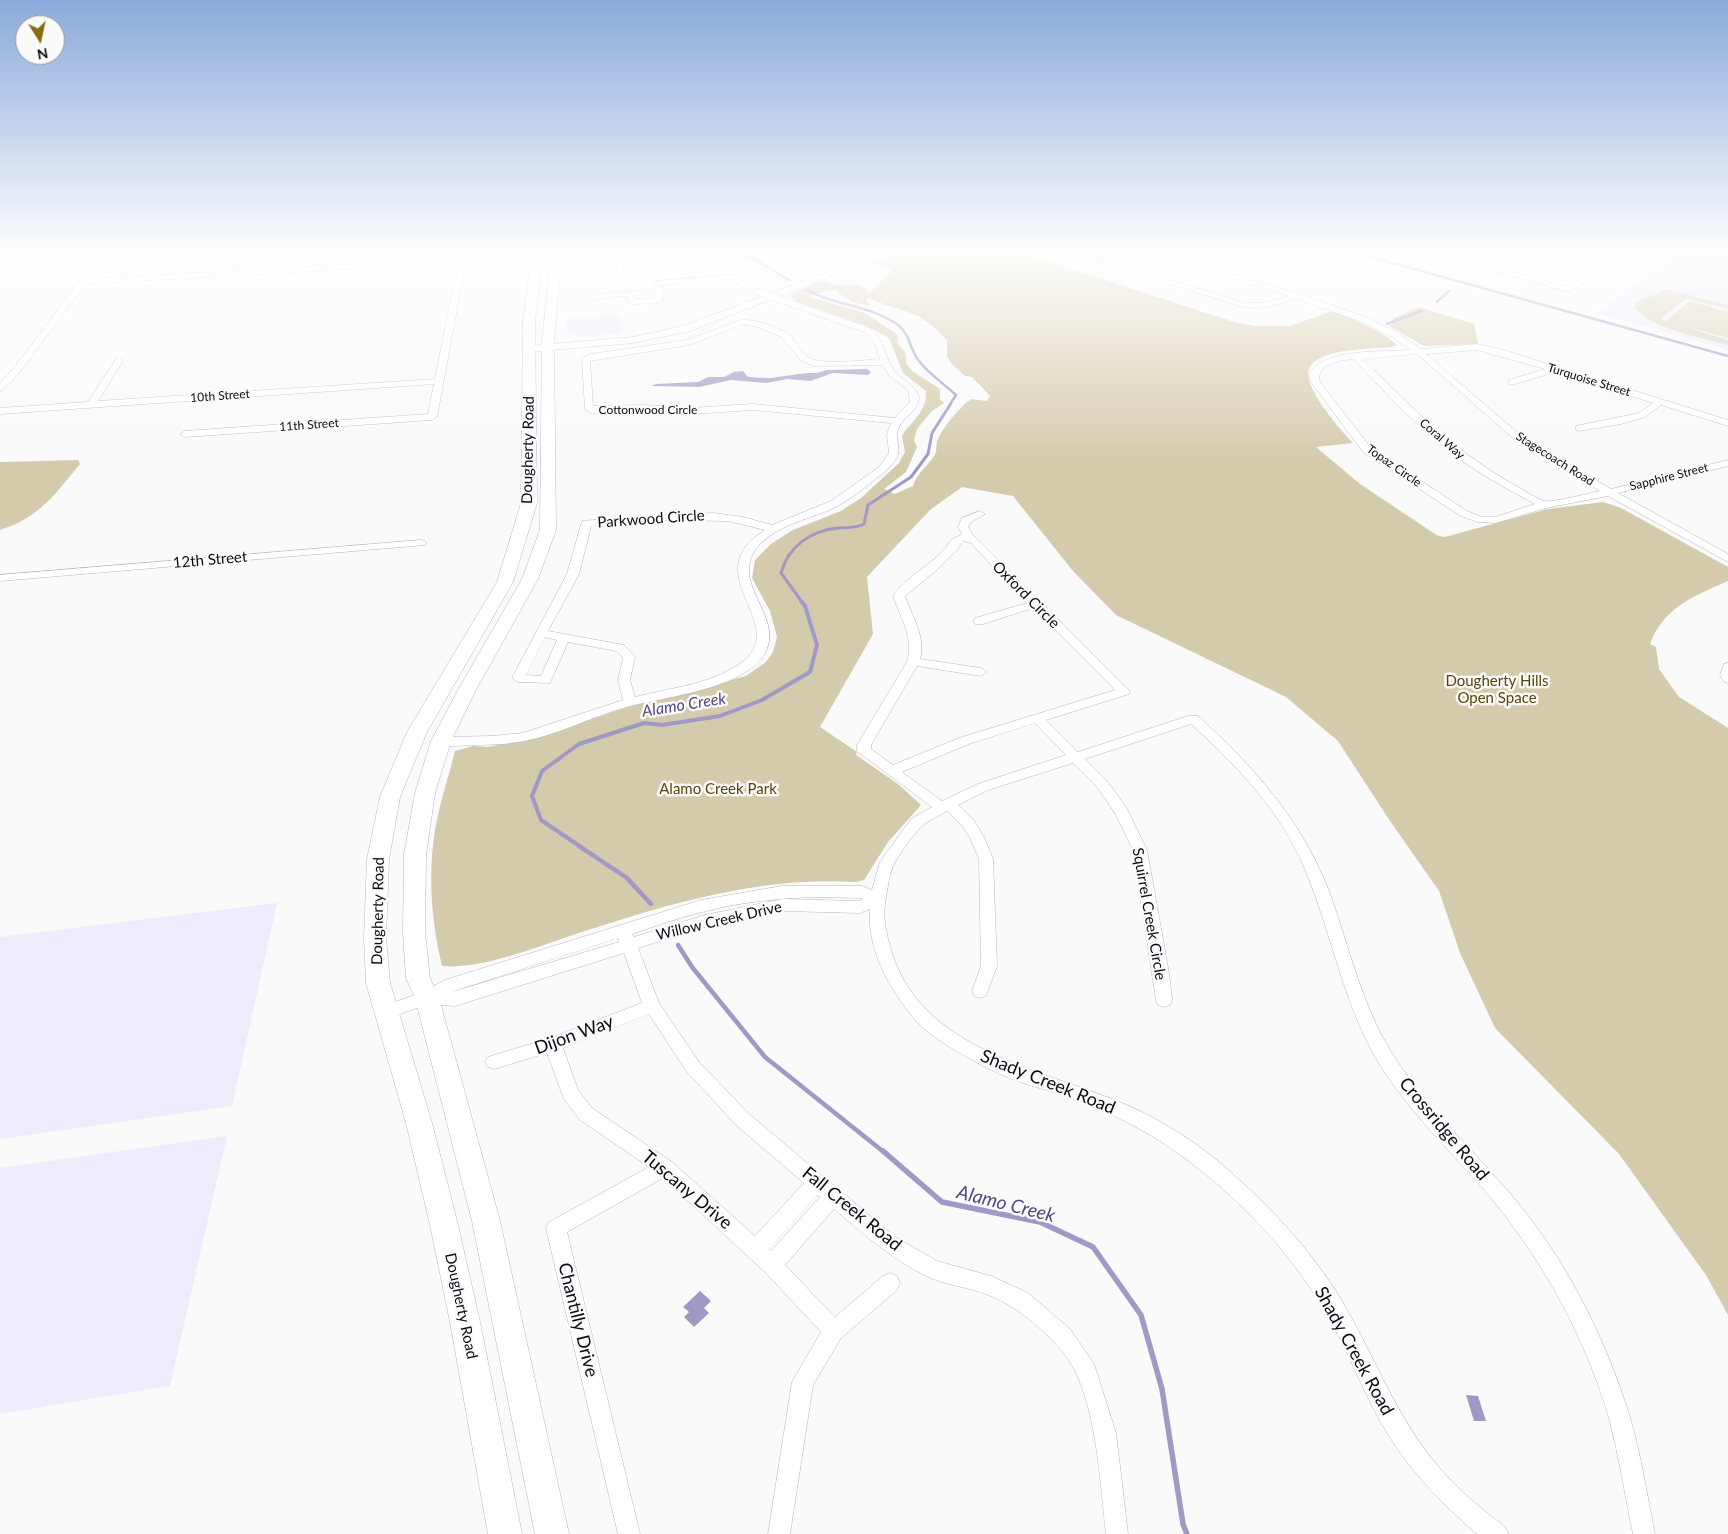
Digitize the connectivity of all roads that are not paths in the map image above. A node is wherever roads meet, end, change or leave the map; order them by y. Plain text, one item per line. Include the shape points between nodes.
1 (54, 321) edge
2 (450, 321) edge
3 (529, 321) edge
4 (550, 321) edge
5 (706, 321) edge
6 (840, 321) edge
7 (1368, 321) edge
8 (1374, 321) edge
9 (1371, 322) junction
10 (548, 345) junction
11 (530, 346) junction
12 (1418, 350) junction
13 (1354, 355) junction
14 (119, 361) dead end
15 (885, 362) junction
16 (1555, 370) junction
17 (439, 381) junction
18 (1512, 382) dead end
19 (0, 388) edge
20 (1660, 402) junction
21 (92, 404) junction
22 (0, 411) edge
23 (896, 422) junction
24 (1728, 424) edge
25 (1579, 428) dead end
26 (185, 434) dead end
27 (1728, 463) edge
28 (1609, 492) junction
29 (1544, 505) junction
30 (980, 514) dead end
31 (774, 528) junction
32 (969, 537) junction
33 (420, 543) dead end
34 (1728, 559) edge
35 (0, 578) edge
36 (1035, 604) junction
37 (978, 621) dead end
38 (541, 633) junction
39 (564, 637) junction
40 (461, 658) junction
41 (912, 662) junction
42 (1728, 667) edge
43 (981, 672) dead end
44 (1728, 679) edge
45 (630, 702) junction
46 (1037, 718) junction
47 (1193, 719) joint
48 (441, 741) junction
49 (1078, 757) junction
50 (891, 771) junction
51 (945, 806) junction
52 (878, 900) junction
53 (626, 937) junction
54 (980, 991) dead end
55 (427, 998) junction
56 (1164, 1000) dead end
57 (652, 1006) junction
58 (386, 1012) junction
59 (553, 1044) junction
60 (494, 1062) dead end
61 (665, 1168) junction
62 (817, 1182) junction
63 (834, 1196) junction
64 (755, 1250) junction
65 (772, 1265) junction
66 (890, 1283) dead end
67 (834, 1331) junction
68 (505, 1534) edge
69 (552, 1534) edge
70 (629, 1534) edge
71 (779, 1534) edge
72 (1117, 1534) edge
73 (1498, 1534) edge
74 (1644, 1534) edge

1 - 19 street
2 - 17 street
3 - 11 main road, Dougherty Road
4 - 10 main road, Dougherty Road
5 - 10 street via 657,336
6 - 15 street via 875,335
7 - 9 street, Stagecoach Road
8 - 9 street, Stagecoach Road
9 - 12 street, Stagecoach Road
10 - 11 street
10 - 48 main road, Dougherty Road via 548,530 530,579
11 - 40 main road, Dougherty Road via 529,503 505,582
12 - 13 street, Topaz Circle
12 - 16 street, Turquoise Street via 1478,347
12 - 28 street, Stagecoach Road via 1516,436
13 - 29 street, Coral Way via 1458,454
13 - 29 street, Topaz Circle via 1324,362 1316,368 1314,375 1367,450 1463,512 1481,520 1496,520
14 - 21 street
15 - 23 street via 892,374 912,388 915,397 909,412
15 - 23 street, Cottonwood Circle via 817,364 804,359 785,335 758,324 741,323 689,342 591,357 586,360 588,407 601,411 645,408 692,411 753,406
16 - 18 street
16 - 20 street, Turquoise Street
17 - 21 street, 10th Street
17 - 26 street, 11th Street via 432,416
20 - 24 street, Turquoise Street
20 - 25 street via 1642,415
21 - 22 street, 10th Street
23 - 31 street via 891,432 894,454 887,466 833,504
27 - 28 street, Sapphire Street
28 - 29 street, Topaz Circle
28 - 34 street, Stagecoach Road
30 - 32 street via 966,520 963,528
31 - 38 street, Parkwood Circle via 743,518 714,515 586,523 573,574
31 - 45 street via 756,542 743,567 745,587 766,636 756,655 746,666 704,685
32 - 36 street, Oxford Circle
32 - 41 street via 955,542 934,567 899,596 916,639 917,650
33 - 35 street, 12th Street
36 - 37 street
36 - 46 street, Oxford Circle via 1124,691
38 - 39 street
38 - 39 street, Parkwood Circle via 518,678 546,680
39 - 45 street via 620,648 629,657 624,680
40 - 48 main road via 460,677 435,728
40 - 58 main road, Dougherty Road via 417,732 390,797 378,859 375,938 378,983
41 - 43 street
41 - 50 street via 864,745 864,751
42 - 44 street
45 - 48 street via 522,737
46 - 49 street, Squirrel Creek Circle
46 - 50 street, Oxford Circle via 964,741
47 - 49 street, Shady Creek Road
47 - 74 street, Crossridge Road via 1260,786 1290,826 1311,867 1361,1011 1381,1050 1424,1112 1502,1197 1546,1258 1589,1338 1619,1418
48 - 55 main road, Dougherty Road via 425,793 414,855 414,932 418,978
49 - 51 street, Shady Creek Road via 983,787
49 - 56 street, Squirrel Creek Circle via 1121,811 1140,850
50 - 51 street
51 - 52 street, Shady Creek Road via 916,823 885,866
51 - 54 street via 968,823 986,859 989,966
52 - 53 street, Willow Creek Drive via 860,907 783,905
52 - 73 street, Shady Creek Road via 876,926 888,965 903,992 926,1020 966,1048 1020,1075 1070,1090 1138,1119 1218,1172 1262,1213 1300,1256 1338,1314 1396,1428 1431,1474 1484,1525
53 - 55 street, Willow Creek Drive via 451,985
53 - 57 street, Fall Creek Road
55 - 58 street, Willow Creek Drive
55 - 69 main road, Dougherty Road via 486,1221
57 - 59 street, Dijon Way
57 - 62 street, Fall Creek Road via 693,1067 736,1113
58 - 68 main road, Dougherty Road via 419,1123 444,1225
59 - 60 street, Dijon Way
59 - 61 street, Tuscany Drive via 570,1094 586,1114
61 - 64 street, Tuscany Drive
61 - 70 street, Chantilly Drive via 556,1228
62 - 63 street, Fall Creek Road
62 - 64 street
63 - 65 street
63 - 72 street, Fall Creek Road via 887,1242 933,1268 991,1286 1021,1300 1063,1336 1087,1371 1105,1433
64 - 65 street, Tuscany Drive
65 - 67 street, Tuscany Drive
66 - 67 street
67 - 71 street via 803,1382

